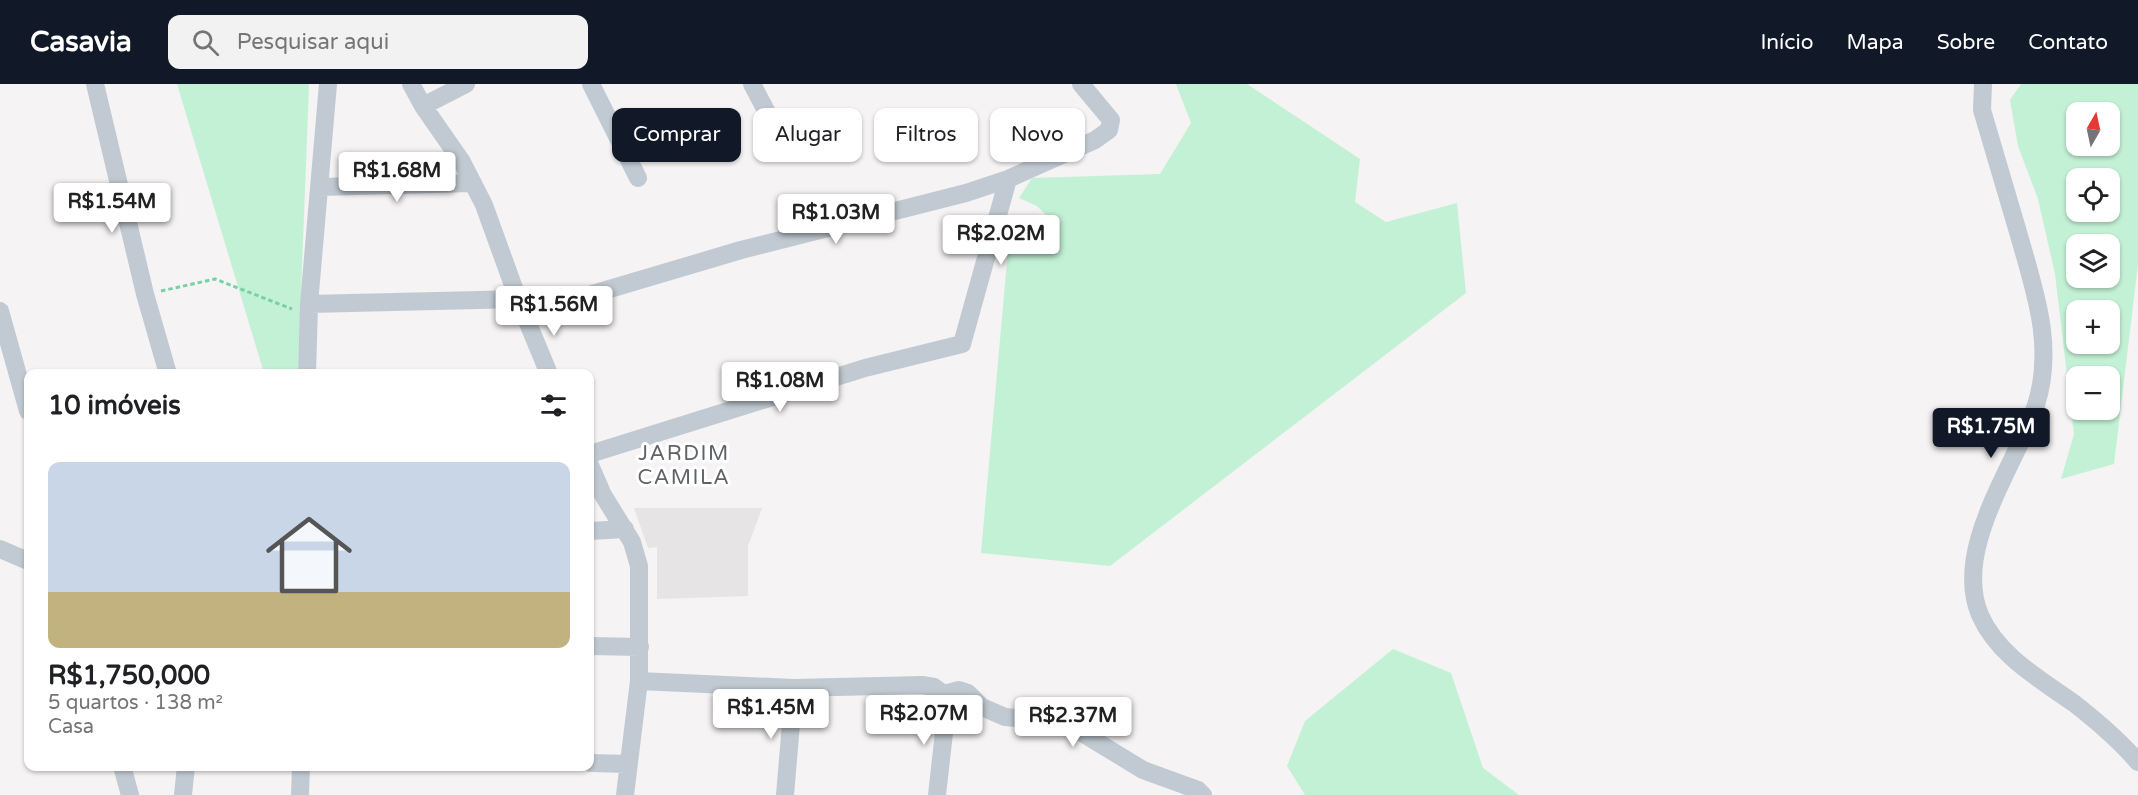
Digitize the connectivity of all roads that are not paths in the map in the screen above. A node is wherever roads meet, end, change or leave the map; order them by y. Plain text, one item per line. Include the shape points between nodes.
1 (95, 84) edge
2 (328, 84) edge
3 (411, 84) edge
4 (466, 84) edge
5 (591, 84) edge
6 (752, 84) edge
7 (1081, 84) edge
8 (1983, 84) edge
9 (423, 106) junction
10 (765, 108) edge
11 (638, 178) dead end
12 (1008, 179) junction
13 (473, 183) junction
14 (320, 187) junction
15 (521, 306) junction
16 (308, 310) junction
17 (0, 311) edge
18 (167, 369) edge
19 (307, 369) edge
20 (547, 369) edge
21 (24, 397) edge
22 (594, 453) edge
23 (594, 474) edge
24 (625, 529) junction
25 (594, 531) edge
26 (0, 549) edge
27 (24, 559) edge
28 (594, 646) edge
29 (639, 647) junction
30 (639, 681) junction
31 (794, 688) junction
32 (944, 694) junction
33 (2138, 762) edge
34 (594, 763) edge
35 (628, 764) junction
36 (123, 771) edge
37 (185, 771) edge
38 (301, 771) edge
39 (130, 795) edge
40 (183, 795) edge
41 (300, 795) edge
42 (625, 795) edge
43 (785, 795) edge
44 (937, 795) edge
45 (1203, 795) edge

1 - 18 street
2 - 14 street
3 - 9 street
4 - 9 street
5 - 11 street
6 - 10 street
7 - 12 street via 1107,115 1111,126 1106,134
8 - 33 street via 1982,110 2037,299 2045,357 2036,406 1994,494 1978,546 1975,593 1979,613 1998,644 2013,659 2111,732
9 - 13 street
12 - 15 street
12 - 22 street via 962,344 865,368
13 - 14 street
13 - 15 street
14 - 16 street
15 - 16 street
15 - 20 street
16 - 19 street
17 - 21 street
23 - 24 street
24 - 25 street
24 - 29 street via 639,566
26 - 27 street
28 - 29 street
29 - 30 street
30 - 31 street
30 - 35 street
31 - 32 street via 922,685
31 - 43 street
32 - 44 street via 947,706
32 - 45 street via 959,690 969,693 982,707 1005,717 1056,722 1079,731 1143,770
34 - 35 street
35 - 42 street
36 - 39 street
37 - 40 street
38 - 41 street

